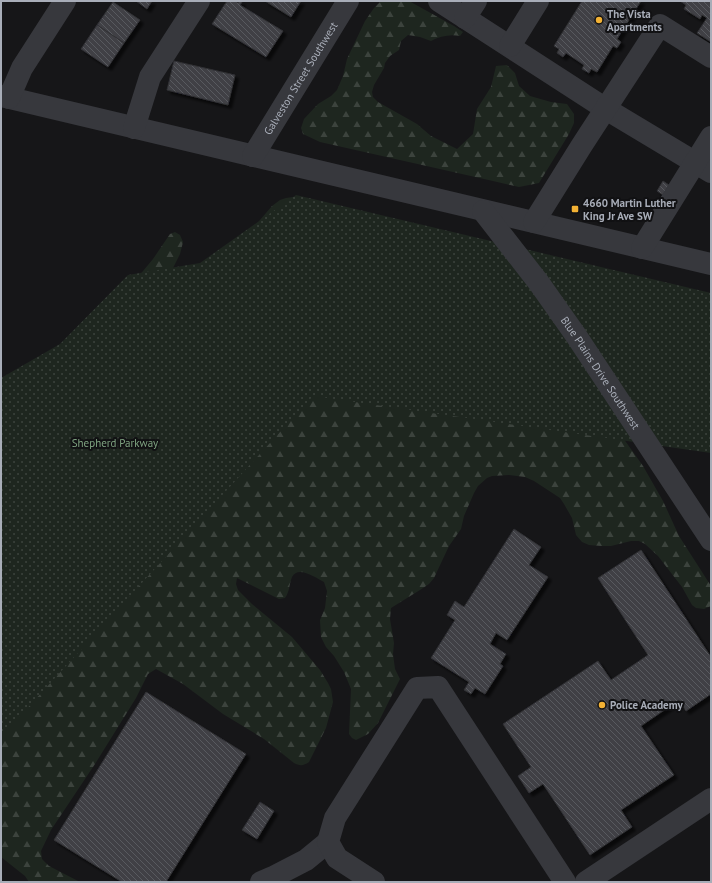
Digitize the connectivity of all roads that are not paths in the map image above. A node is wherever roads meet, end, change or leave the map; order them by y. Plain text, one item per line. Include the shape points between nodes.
1 (65, 1) edge
2 (199, 1) edge
3 (348, 1) edge
4 (440, 1) edge
5 (538, 1) edge
6 (471, 9) edge
7 (510, 46) junction
8 (711, 57) edge
9 (5, 97) edge
10 (606, 109) junction
11 (134, 128) junction
12 (711, 137) edge
13 (253, 156) junction
14 (703, 167) edge
15 (483, 211) junction
16 (534, 222) junction
17 (642, 248) junction
18 (711, 264) edge
19 (711, 540) edge
20 (711, 799) edge
21 (328, 842) junction
22 (261, 882) edge
23 (374, 882) edge
24 (565, 882) edge
25 (586, 882) edge

1 - 9 street
2 - 11 street via 150,77
3 - 13 street, Galveston Street Southwest
4 - 6 street
5 - 7 street
6 - 7 street
7 - 10 street
8 - 10 street via 660,25
9 - 11 street
10 - 14 street
10 - 16 street
11 - 13 street
12 - 14 street
13 - 15 street
14 - 17 street
15 - 16 street
15 - 19 street, Blue Plains Drive Southwest via 540,282
16 - 17 street
17 - 18 street
20 - 25 street
21 - 22 street via 306,860
21 - 23 street via 337,858
21 - 24 street via 335,818 417,688 438,687

